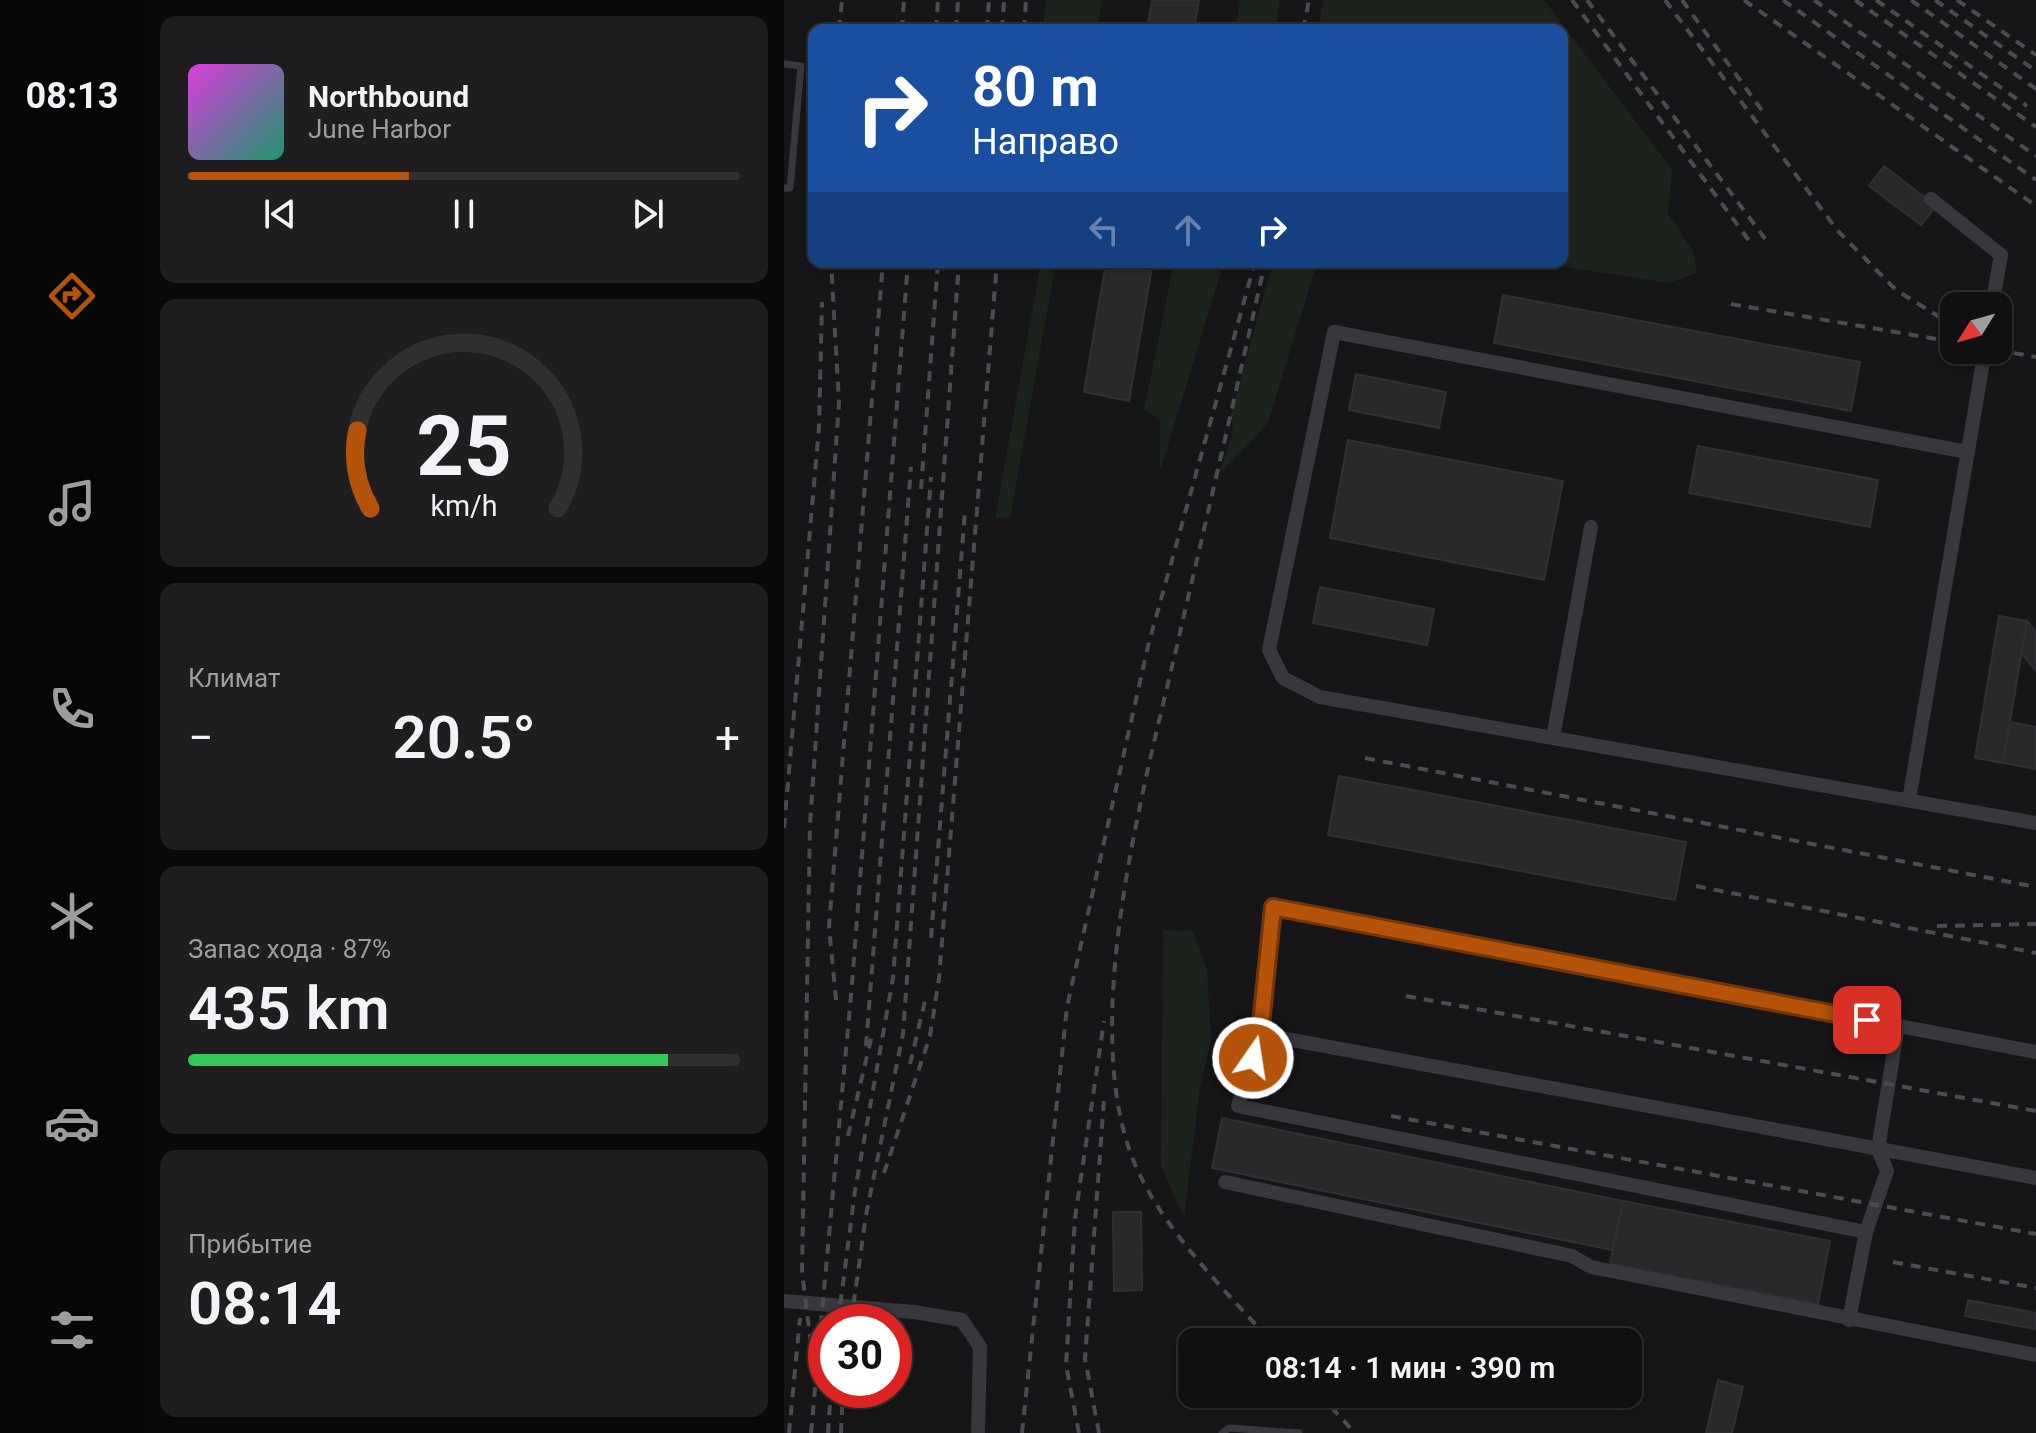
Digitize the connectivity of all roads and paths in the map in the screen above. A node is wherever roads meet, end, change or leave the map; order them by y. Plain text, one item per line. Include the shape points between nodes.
1 (784, 64) edge
2 (784, 188) edge
3 (1931, 199) dead end
4 (1994, 292) edge
5 (1983, 364) edge
6 (1967, 452) junction
7 (1591, 527) dead end
8 (1553, 738) junction
9 (1909, 800) junction
10 (2036, 823) edge
11 (1898, 1026) junction
12 (1260, 1034) junction
13 (2036, 1052) edge
14 (1878, 1149) junction
15 (2036, 1178) edge
16 (1225, 1182) dead end
17 (1866, 1232) junction
18 (784, 1301) edge
19 (1849, 1320) junction
20 (2036, 1355) edge
21 (978, 1433) edge
22 (1222, 1433) edge
23 (1299, 1433) edge

1 - 2 lane via 801,66 790,188
3 - 4 street via 2001,255
5 - 6 street
6 - 8 street via 1334,332 1269,650 1283,678 1320,697
6 - 9 street
7 - 8 street
8 - 9 street
9 - 10 street
11 - 12 street via 1273,907
11 - 13 street
11 - 14 street
12 - 14 street
12 - 17 street via 1238,1106
14 - 15 street
14 - 17 street via 1887,1171
16 - 19 street
17 - 19 street
18 - 21 street via 962,1320 980,1347
19 - 20 street
22 - 23 lane via 1229,1428

